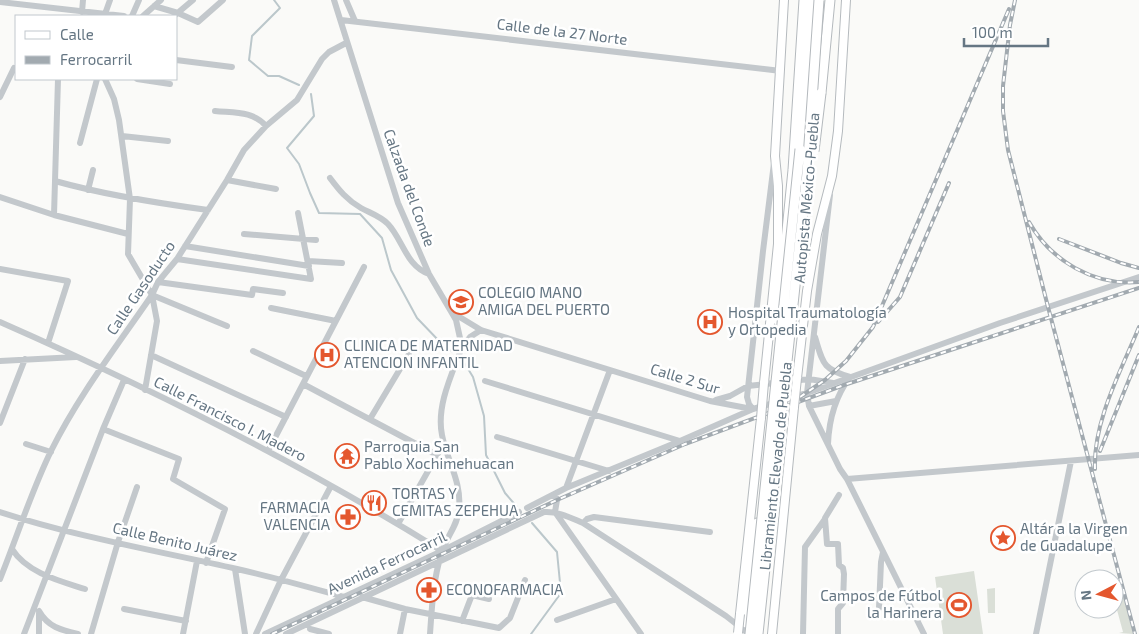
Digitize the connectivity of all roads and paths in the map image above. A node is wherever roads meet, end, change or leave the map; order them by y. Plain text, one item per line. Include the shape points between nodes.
1 (82, 0) edge
2 (110, 0) edge
3 (139, 0) edge
4 (161, 0) edge
5 (193, 0) edge
6 (223, 0) edge
7 (334, 0) edge
8 (346, 0) edge
9 (784, 0) edge
10 (805, 0) edge
11 (812, 0) edge
12 (821, 0) edge
13 (830, 0) edge
14 (846, 0) edge
15 (0, 2) edge
16 (17, 2) edge
17 (154, 6) junction
18 (60, 8) junction
19 (82, 12) junction
20 (105, 14) junction
21 (176, 14) edge
22 (60, 15) edge
23 (114, 15) edge
24 (132, 15) edge
25 (144, 15) edge
26 (341, 20) junction
27 (355, 21) junction
28 (346, 42) junction
29 (808, 57) junction
30 (178, 60) edge
31 (232, 67) dead end
32 (14, 68) dead end
33 (780, 71) junction
34 (58, 80) edge
35 (97, 80) edge
36 (105, 80) edge
37 (144, 80) edge
38 (170, 84) dead end
39 (0, 98) edge
40 (216, 111) dead end
41 (266, 126) junction
42 (122, 136) junction
43 (168, 141) dead end
44 (80, 143) dead end
45 (775, 156) junction
46 (92, 170) dead end
47 (807, 173) junction
48 (832, 176) junction
49 (330, 178) dead end
50 (227, 180) junction
51 (55, 181) junction
52 (276, 189) dead end
53 (88, 190) junction
54 (0, 197) edge
55 (130, 199) junction
56 (208, 210) junction
57 (298, 213) dead end
58 (54, 215) junction
59 (128, 234) junction
60 (244, 234) dead end
61 (303, 239) junction
62 (316, 240) dead end
63 (185, 246) junction
64 (177, 259) junction
65 (308, 263) junction
66 (342, 263) dead end
67 (364, 267) dead end
68 (0, 269) edge
69 (429, 274) junction
70 (1139, 277) edge
71 (158, 282) junction
72 (283, 293) dead end
73 (152, 295) junction
74 (271, 308) dead end
75 (453, 313) junction
76 (336, 321) junction
77 (0, 322) edge
78 (227, 326) dead end
79 (481, 330) junction
80 (814, 333) junction
81 (48, 343) junction
82 (462, 346) junction
83 (253, 352) dead end
84 (151, 354) junction
85 (409, 354) dead end
86 (78, 357) junction
87 (25, 359) junction
88 (0, 361) edge
89 (101, 369) junction
90 (610, 370) junction
91 (306, 376) junction
92 (850, 377) junction
93 (793, 379) junction
94 (809, 379) junction
95 (124, 380) junction
96 (485, 381) dead end
97 (768, 382) junction
98 (833, 383) junction
99 (303, 384) junction
100 (748, 386) junction
101 (144, 390) junction
102 (807, 393) junction
103 (710, 401) junction
104 (836, 401) junction
105 (809, 406) junction
106 (753, 409) junction
107 (790, 409) junction
108 (594, 415) junction
109 (286, 417) junction
110 (765, 417) junction
111 (370, 420) junction
112 (0, 423) edge
113 (103, 429) junction
114 (497, 437) dead end
115 (680, 442) junction
116 (444, 443) junction
117 (26, 444) dead end
118 (828, 446) junction
119 (268, 451) junction
120 (51, 452) junction
121 (437, 455) junction
122 (1139, 455) edge
123 (577, 460) junction
124 (1071, 461) junction
125 (609, 471) junction
126 (847, 478) junction
127 (331, 486) junction
128 (137, 487) dead end
129 (566, 488) junction
130 (555, 494) junction
131 (839, 495) dead end
132 (527, 508) dead end
133 (0, 512) edge
134 (519, 512) dead end
135 (555, 512) junction
136 (825, 518) junction
137 (23, 519) junction
138 (583, 523) junction
139 (398, 524) junction
140 (64, 530) junction
141 (710, 532) dead end
142 (118, 542) junction
143 (12, 549) junction
144 (442, 552) junction
145 (883, 552) junction
146 (197, 561) junction
147 (439, 562) junction
148 (206, 563) junction
149 (235, 569) junction
150 (47, 576) junction
151 (0, 579) edge
152 (281, 580) junction
153 (526, 580) dead end
154 (475, 587) dead end
155 (85, 589) dead end
156 (39, 595) junction
157 (472, 595) junction
158 (344, 597) junction
159 (362, 597) junction
160 (489, 599) dead end
161 (616, 600) junction
162 (879, 608) dead end
163 (124, 609) dead end
164 (405, 609) junction
165 (39, 611) junction
166 (431, 615) junction
167 (186, 620) junction
168 (557, 620) dead end
169 (462, 621) junction
170 (310, 628) edge
171 (760, 632) edge
172 (772, 633) edge
173 (24, 634) edge
174 (39, 634) edge
175 (78, 634) edge
176 (91, 634) edge
177 (183, 634) edge
178 (245, 634) edge
179 (256, 634) edge
180 (265, 634) edge
181 (286, 634) edge
182 (329, 634) edge
183 (400, 634) edge
184 (430, 634) edge
185 (641, 634) edge
186 (740, 634) edge
187 (750, 634) edge
188 (803, 634) edge
189 (838, 634) edge
190 (924, 634) edge
191 (1036, 634) edge

1 - 19 street
2 - 20 street
3 - 24 street
4 - 17 street
5 - 21 street
6 - 21 street via 198,22
7 - 26 street, Calzada del Conde
8 - 27 street
9 - 33 main road
10 - 29 highway
10 - 97 highway, Autopista México-Puebla via 792,170
11 - 29 highway, Libramiento Elevado de Puebla
12 - 47 highway, Libramiento Elevado de Puebla, bridge
12 - 93 highway, Autopista México-Puebla
13 - 47 highway, bridge via 814,149
14 - 48 main road
15 - 16 street
16 - 18 street
17 - 21 street
17 - 25 street
18 - 19 street
18 - 22 street
19 - 20 street
20 - 23 street
26 - 27 street, Calle de la 27 Norte
26 - 28 street, Calzada del Conde
27 - 33 street, Calle de la 27 Norte
28 - 41 street, Calle Gasoducto via 322,59 297,100
28 - 69 street, Calzada del Conde via 398,203
29 - 187 highway, Libramiento Elevado de Puebla, bridge
30 - 31 street
32 - 39 street
33 - 45 main road
34 - 51 street
35 - 44 street
36 - 42 street via 114,99
37 - 38 street
40 - 41 street via 258,117
41 - 50 street, Calle Gasoducto via 244,150
42 - 43 street
42 - 55 street
45 - 97 main road via 778,244
45 - 100 street
46 - 53 street
47 - 171 highway, Libramiento Elevado de Puebla, bridge
48 - 80 street
48 - 93 main road via 816,234
49 - 69 street via 351,202 387,223 408,258
50 - 52 street
50 - 56 street, Calle Gasoducto
51 - 53 street
51 - 58 street
53 - 55 street
54 - 58 street
55 - 56 street
55 - 59 street
56 - 63 street, Calle Gasoducto
57 - 61 street
58 - 59 street
59 - 73 street via 128,254
60 - 61 street
61 - 62 street
61 - 65 street
63 - 64 street, Calle Gasoducto
63 - 65 street
64 - 65 street via 311,279
64 - 71 street, Calle Gasoducto
65 - 66 street
67 - 76 street
68 - 81 street via 68,281
69 - 75 street, Calzada del Conde
70 - 92 street
71 - 72 street via 252,295 253,289
71 - 73 street, Calle Gasoducto
73 - 78 street
73 - 84 street via 157,321
73 - 89 street, Calle Gasoducto
74 - 76 street
75 - 79 street, Calle 2 Sur
75 - 82 street, Calzada del Conde
76 - 91 street
77 - 81 street, Calle Francisco I. Madero
79 - 82 street
79 - 90 street, Calle 2 Sur
80 - 92 street via 825,365
80 - 94 street
81 - 86 street, Calle Francisco I. Madero
82 - 116 street, Calzada del Conde via 440,413
83 - 91 street
84 - 101 street
84 - 109 street
85 - 111 street
86 - 87 street
86 - 89 street, Calle Francisco I. Madero
87 - 88 street
87 - 112 street
89 - 95 street, Calle Francisco I. Madero
89 - 120 street, Calle Gasoducto
90 - 103 street, Calle 2 Sur
90 - 108 street
91 - 99 street
92 - 98 street
92 - 104 street
93 - 107 highway, Autopista México-Puebla
94 - 98 street
94 - 100 street
94 - 102 street
95 - 101 street, Calle Francisco I. Madero
95 - 113 street
96 - 108 street
97 - 110 highway, Autopista México-Puebla, bridge
98 - 102 street
99 - 109 street
99 - 111 street
100 - 103 street via 730,396
100 - 106 street via 747,397
101 - 119 street, Calle Francisco I. Madero
102 - 105 street
102 - 106 street
103 - 106 street, Calle 2 Sur
104 - 105 street
104 - 118 street via 829,425
105 - 118 street
106 - 115 street
107 - 171 highway, Autopista México-Puebla
107 - 172 main road
108 - 115 street
108 - 123 street
109 - 119 street
110 - 186 main road, bridge
110 - 186 highway, Autopista México-Puebla via 746,623
111 - 121 street
113 - 140 street
113 - 148 street via 178,459 173,479 224,509
114 - 123 street
115 - 125 street
116 - 121 street
116 - 144 street, Calzada del Conde via 460,496 455,526
117 - 120 street
118 - 126 street
119 - 127 street, Calle Francisco I. Madero
120 - 137 street, Calle Gasoducto
121 - 139 street
122 - 124 street
123 - 125 street
123 - 129 street
124 - 126 street
124 - 191 street
125 - 129 street
126 - 145 street
127 - 139 street, Calle Francisco I. Madero
127 - 152 street
128 - 142 street
129 - 130 street
130 - 132 street
130 - 135 street
131 - 136 street
133 - 137 street, Calle Benito Juárez
134 - 144 street, Avenida Ferrocarril
135 - 138 street
135 - 147 street via 544,512
135 - 161 street
136 - 188 street via 805,547
136 - 189 street via 827,544 838,544 844,574
137 - 140 street, Calle Benito Juárez
137 - 143 street, Calle Gasoducto
138 - 141 street via 594,517
138 - 187 street
139 - 144 street, Calle Francisco I. Madero
140 - 142 street, Calle Benito Juárez
140 - 150 street
142 - 146 street, Calle Benito Juárez
142 - 176 street
143 - 150 street via 17,557
143 - 151 street, Calle Gasoducto
144 - 147 street, Calzada del Conde
144 - 158 street, Avenida Ferrocarril
145 - 162 street
145 - 190 street
146 - 148 street, Calle Benito Juárez
146 - 167 street
147 - 159 street
147 - 166 street, Calzada del Conde
148 - 149 street, Calle Benito Juárez
149 - 152 street, Calle Benito Juárez
149 - 178 street
150 - 155 street
150 - 156 street
152 - 158 street, Calle Benito Juárez
152 - 179 street
153 - 169 street via 510,618 499,628
154 - 157 street
156 - 165 street
156 - 173 street
157 - 160 street
157 - 169 street
158 - 180 street, Avenida Ferrocarril
159 - 164 street
159 - 170 street
161 - 168 street
161 - 185 street
163 - 167 street
164 - 166 street
164 - 183 street
165 - 174 street
165 - 175 street via 50,625
166 - 169 street
166 - 184 street, Calzada del Conde
167 - 177 street
170 - 181 street
170 - 182 street

